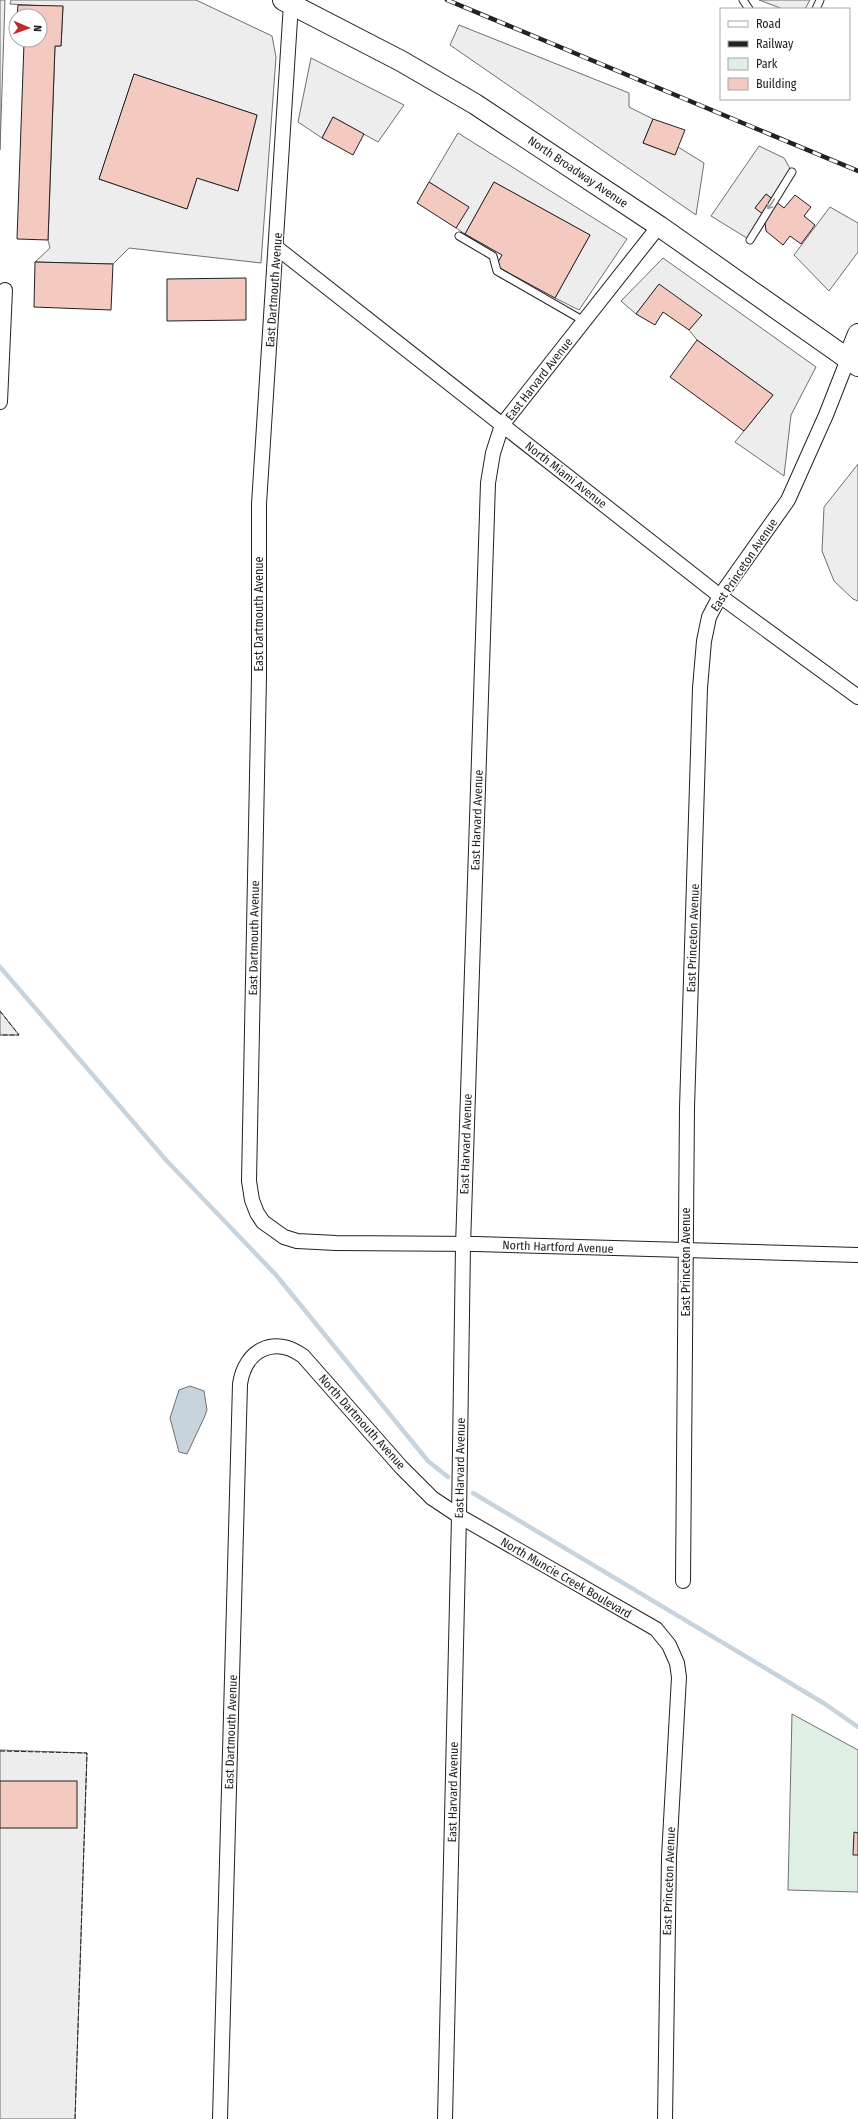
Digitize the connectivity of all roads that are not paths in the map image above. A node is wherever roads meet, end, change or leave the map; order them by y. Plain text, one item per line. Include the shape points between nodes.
1 (742, 0) edge
2 (287, 2) edge
3 (748, 8) edge
4 (792, 172) dead end
5 (660, 226) junction
6 (459, 236) dead end
7 (750, 240) dead end
8 (277, 248) junction
9 (5, 290) dead end
10 (584, 321) junction
11 (858, 334) edge
12 (853, 363) edge
13 (0, 402) edge
14 (502, 425) junction
15 (720, 596) junction
16 (858, 697) edge
17 (264, 1222) joint
18 (463, 1246) junction
19 (685, 1251) junction
20 (858, 1255) edge
21 (259, 1351) joint
22 (459, 1516) junction
23 (683, 1581) dead end
24 (670, 1645) joint
25 (220, 2119) edge
26 (445, 2119) edge
27 (665, 2119) edge

1 - 3 lane
2 - 5 main road, North Broadway Avenue via 401,61 475,104
2 - 8 street, East Dartmouth Avenue
4 -> 7 lane
5 - 10 street, East Harvard Avenue
5 - 12 main road, North Broadway Avenue
6 - 10 lane via 493,256 497,271
8 - 14 street, North Miami Avenue
8 - 17 street, East Dartmouth Avenue via 259,504 259,707 249,1181 252,1200
9 - 13 street
10 - 14 street, East Harvard Avenue
11 - 12 main road, East Princeton Avenue
12 - 15 street, East Princeton Avenue via 788,500
14 - 15 street, North Miami Avenue
14 - 18 street, East Harvard Avenue via 493,453 488,483
15 - 16 street, North Miami Avenue
15 - 19 street, East Princeton Avenue via 706,628 700,688
17 - 18 street, North Hartford Avenue via 284,1237 296,1241
18 - 19 street, North Hartford Avenue via 476,1244
18 - 22 street, East Harvard Avenue
19 - 20 street, North Hartford Avenue
19 - 23 street, East Princeton Avenue
21 - 22 street, North Dartmouth Avenue via 268,1347 283,1346 293,1348 303,1356 401,1467 432,1498
21 - 25 street, East Dartmouth Avenue via 245,1366 240,1384
22 - 24 street, North Muncie Creek Boulevard via 656,1629
22 - 26 street, East Harvard Avenue
24 - 27 street, East Princeton Avenue via 677,1663 679,1698 669,1857

